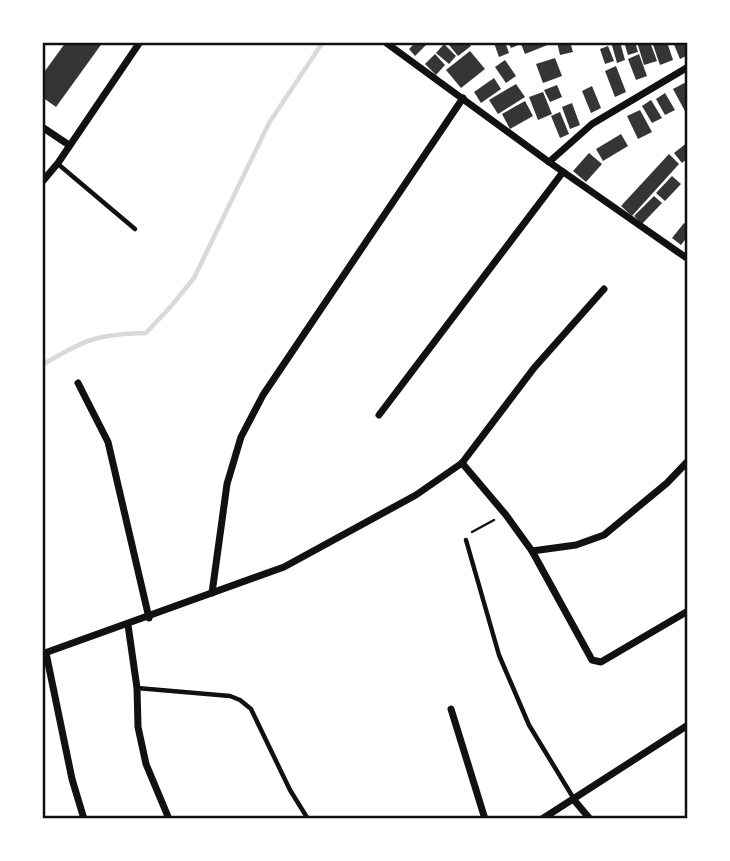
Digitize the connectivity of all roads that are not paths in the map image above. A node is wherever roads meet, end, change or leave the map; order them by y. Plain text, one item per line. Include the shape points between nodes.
1 (140, 42) edge
2 (384, 42) edge
3 (688, 68) edge
4 (463, 98) junction
5 (42, 127) edge
6 (69, 145) junction
7 (549, 162) junction
8 (58, 163) junction
9 (563, 172) junction
10 (42, 182) edge
11 (135, 229) dead end
12 (688, 259) edge
13 (604, 289) dead end
14 (79, 383) dead end
15 (379, 415) dead end
16 (688, 461) edge
17 (462, 463) junction
18 (466, 540) road end
19 (532, 551) junction
20 (212, 593) junction
21 (688, 611) edge
22 (149, 618) junction
23 (128, 625) junction
24 (44, 654) edge
25 (137, 688) junction
26 (451, 709) dead end
27 (688, 725) edge
28 (574, 800) junction
29 (84, 819) edge
30 (169, 819) edge
31 (308, 819) edge
32 (485, 819) edge
33 (542, 819) edge
34 (590, 819) edge

1 - 6 street
2 - 4 street
3 - 7 street via 592,124
4 - 7 street
4 - 20 street via 263,395 227,484
5 - 6 street
6 - 8 street
7 - 9 street
8 - 10 street
8 - 11 lane
9 - 12 street
9 - 15 street
13 - 17 street via 534,368
14 - 22 street via 108,442
16 - 19 street via 604,536
17 - 19 street
17 - 20 street via 416,495 284,567
18 - 28 lane via 499,655 529,725
19 - 21 street via 593,660 601,662
20 - 22 street
22 - 23 street
23 - 24 street
23 - 25 street
24 - 29 street
25 - 30 street via 138,727 146,764
25 - 31 lane via 240,700 251,709
26 - 32 street
27 - 28 street
28 - 33 street
28 - 34 street

